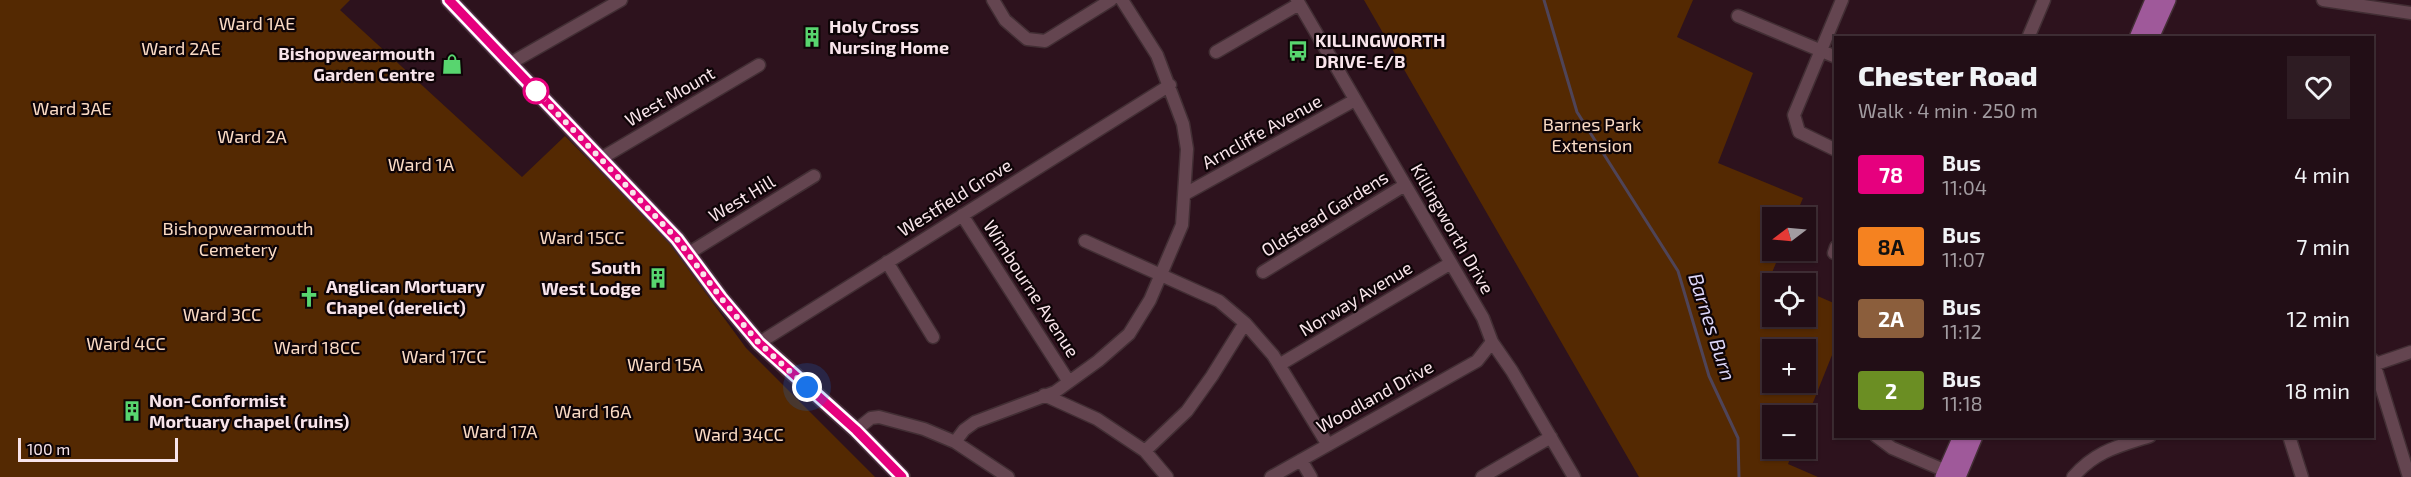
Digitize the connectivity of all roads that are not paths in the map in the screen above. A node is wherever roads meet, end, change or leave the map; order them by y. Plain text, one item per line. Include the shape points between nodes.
1 (449, 0) edge
2 (621, 0) edge
3 (993, 0) edge
4 (1111, 0) edge
5 (1122, 0) edge
6 (1842, 0) edge
7 (2044, 0) edge
8 (2153, 0) edge
9 (2168, 0) edge
10 (2323, 0) edge
11 (1298, 2) edge
12 (2396, 5) edge
13 (2411, 13) edge
14 (1738, 16) dead end
15 (2029, 36) edge
16 (2144, 36) edge
17 (1821, 50) junction
18 (1216, 52) dead end
19 (1834, 56) edge
20 (509, 64) junction
21 (759, 65) dead end
22 (1170, 85) junction
23 (1355, 100) junction
24 (1834, 149) edge
25 (600, 159) junction
26 (814, 176) dead end
27 (1405, 185) junction
28 (1185, 194) junction
29 (962, 215) junction
30 (1085, 241) dead end
31 (689, 253) junction
32 (888, 262) junction
33 (1451, 263) junction
34 (1263, 272) dead end
35 (1161, 276) junction
36 (1245, 323) junction
37 (933, 337) dead end
38 (1492, 342) junction
39 (759, 343) junction
40 (2411, 352) edge
41 (2374, 363) edge
42 (1279, 365) junction
43 (1069, 382) junction
44 (1044, 395) junction
45 (856, 430) junction
46 (1551, 437) junction
47 (1879, 438) edge
48 (1961, 438) edge
49 (1974, 438) edge
50 (2144, 438) edge
51 (2290, 438) edge
52 (955, 442) junction
53 (1328, 445) junction
54 (1145, 451) junction
55 (1301, 460) junction
56 (1952, 475) edge
57 (902, 477) edge
58 (1008, 477) edge
59 (1167, 477) edge
60 (1271, 477) edge
61 (1311, 477) edge
62 (1482, 477) edge
63 (1574, 477) edge
64 (2073, 477) edge
65 (2302, 477) edge
66 (2409, 477) edge

1 - 20 main road
2 - 20 street
3 - 4 street via 1005,20 1027,39 1046,41
5 - 22 street via 1157,55
6 - 17 street
7 - 15 street
8 - 16 main road
9 - 16 main road
10 - 12 street
11 - 18 street
11 - 23 street, Killingworth Drive
12 - 13 street
14 - 17 street
17 - 19 street
17 - 24 street via 1794,115 1799,132
20 - 25 main road
21 - 25 street, West Mount
22 - 28 street via 1187,149
22 - 29 street, Westfield Grove
23 - 27 street, Killingworth Drive
23 - 28 street, Arncliffe Avenue
25 - 31 main road
26 - 31 street, West Hill
27 - 33 street, Killingworth Drive
27 - 34 street, Oldstead Gardens
28 - 35 street via 1182,225
29 - 32 street, Westfield Grove
29 - 43 street, Wimbourne Avenue
30 - 35 street
31 - 39 main road
32 - 37 street
32 - 39 street, Westfield Grove
33 - 38 street, Killingworth Drive via 1483,318
33 - 42 street, Norway Avenue
35 - 36 street via 1219,301
35 - 43 street via 1129,334
36 - 42 street
36 - 54 street via 1187,411
38 - 46 street, Killingworth Drive
38 - 53 street, Woodland Drive via 1477,361
39 - 45 main road
40 - 41 street
41 - 66 street
42 - 53 street
43 - 44 street
44 - 52 street via 975,422
44 - 54 street via 1097,419
45 - 52 street via 871,418 879,417
45 - 57 main road
46 - 62 street
46 - 63 street, Killingworth Drive
47 - 56 street
48 - 56 main road
49 - 56 main road
50 - 64 street via 2104,451
51 - 65 street
52 - 58 street
53 - 55 street, Woodland Drive
54 - 59 street
55 - 60 street, Woodland Drive
55 - 61 street

